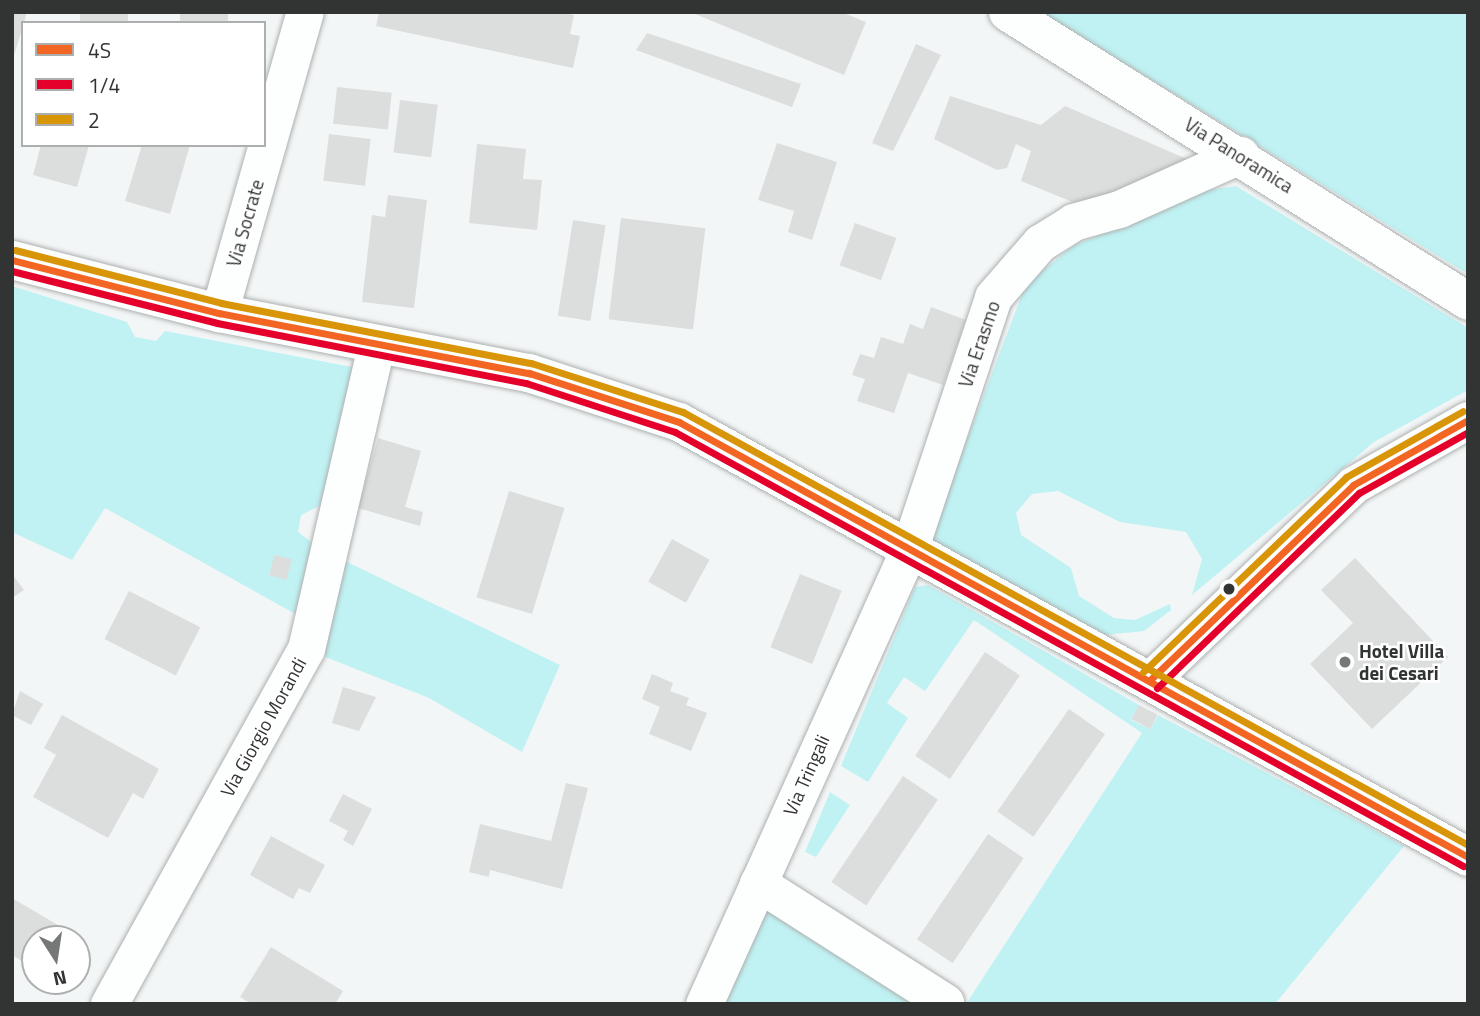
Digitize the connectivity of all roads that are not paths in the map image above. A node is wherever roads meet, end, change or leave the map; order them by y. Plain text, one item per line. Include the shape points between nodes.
1 (304, 12) edge
2 (1007, 12) edge
3 (266, 147) edge
4 (266, 147) edge
5 (1240, 155) junction
6 (12, 260) edge
7 (1468, 301) edge
8 (219, 313) junction
9 (376, 345) junction
10 (1468, 420) edge
11 (910, 547) junction
12 (1150, 680) junction
13 (1468, 857) edge
14 (758, 883) junction
15 (945, 1002) dead end
16 (109, 1004) edge
17 (704, 1004) edge

1 - 4 street, Via Socrate
2 - 5 street, Via Panoramica
3 - 8 street, Via Socrate
5 - 7 street, Via Panoramica
5 - 11 street, Via Erasmo via 1119,209 1073,222 1013,271 993,297
6 - 8 main road
8 - 9 main road
9 - 11 main road via 529,373 679,422
9 - 16 street, Via Giorgio Morandi via 306,649
10 - 12 street via 1353,485
11 - 12 main road
11 - 14 street, Via Tringali
12 - 13 main road
14 - 15 street
14 - 17 street, Via Tringali

